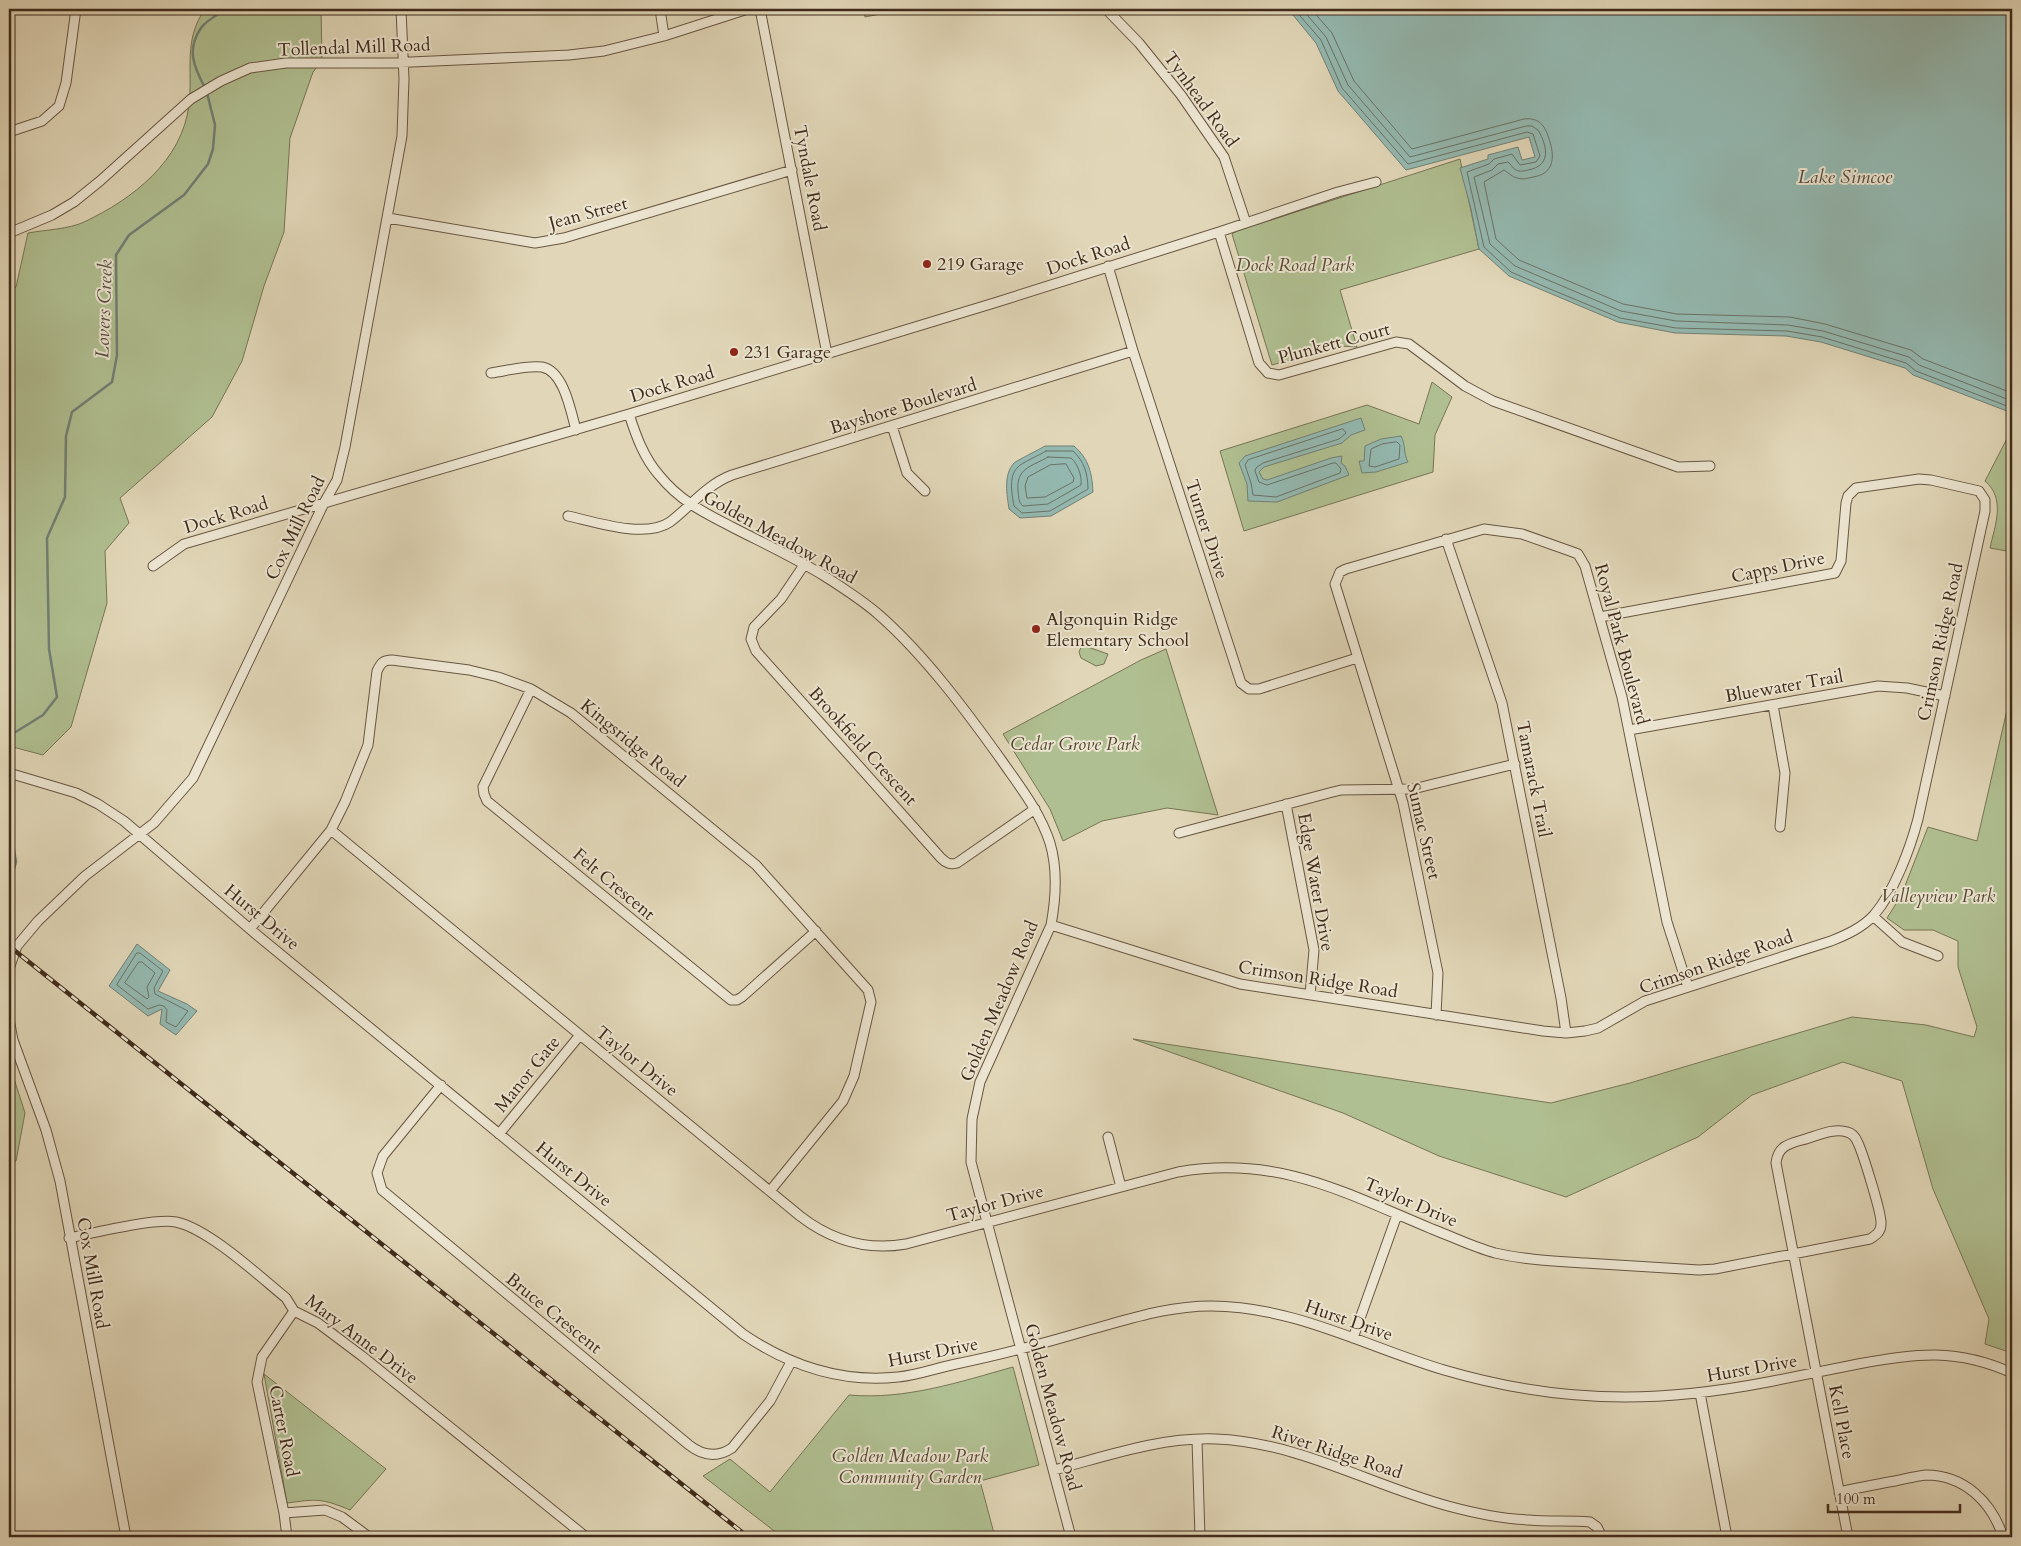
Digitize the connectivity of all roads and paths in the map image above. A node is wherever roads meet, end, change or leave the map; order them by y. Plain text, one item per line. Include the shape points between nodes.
1 (76, 9) edge
2 (401, 9) edge
3 (660, 9) edge
4 (748, 9) edge
5 (760, 9) edge
6 (1106, 9) edge
7 (664, 36) junction
8 (403, 63) junction
9 (9, 132) edge
10 (792, 170) junction
11 (1376, 182) dead end
12 (388, 218) junction
13 (1246, 223) junction
14 (1219, 232) junction
15 (9, 233) edge
16 (1108, 266) junction
17 (1133, 351) junction
18 (827, 354) junction
19 (491, 373) dead end
20 (629, 414) junction
21 (892, 426) junction
22 (576, 430) junction
23 (1710, 466) dead end
24 (925, 491) dead end
25 (1983, 495) joint
26 (324, 503) junction
27 (689, 504) junction
28 (568, 516) dead end
29 (1446, 539) junction
30 (804, 565) junction
31 (153, 566) dead end
32 (1600, 617) junction
33 (1357, 658) junction
34 (531, 689) junction
35 (1945, 696) junction
36 (1773, 705) junction
37 (1629, 730) junction
38 (1514, 764) junction
39 (9, 773) edge
40 (1398, 789) junction
41 (1286, 804) junction
42 (1034, 809) junction
43 (1780, 827) dead end
44 (332, 830) junction
45 (1179, 833) dead end
46 (139, 834) junction
47 (1873, 916) junction
48 (1050, 925) junction
49 (250, 929) junction
50 (816, 931) junction
51 (1938, 956) dead end
52 (9, 969) edge
53 (1688, 987) junction
54 (1310, 994) junction
55 (1436, 1015) junction
56 (9, 1020) edge
57 (1566, 1033) junction
58 (580, 1035) junction
59 (441, 1085) junction
60 (499, 1134) junction
61 (1108, 1137) dead end
62 (1121, 1187) junction
63 (770, 1191) junction
64 (1397, 1215) junction
65 (987, 1222) junction
66 (70, 1238) junction
67 (1793, 1254) junction
68 (294, 1311) junction
69 (1353, 1338) junction
70 (1020, 1349) junction
71 (791, 1362) junction
72 (1816, 1372) junction
73 (2012, 1373) edge
74 (1700, 1393) junction
75 (1197, 1440) junction
76 (1054, 1470) junction
77 (1839, 1492) junction
78 (284, 1513) junction
79 (126, 1537) edge
80 (287, 1537) edge
81 (369, 1537) edge
82 (586, 1537) edge
83 (1071, 1537) edge
84 (1200, 1537) edge
85 (1602, 1537) edge
86 (1728, 1537) edge
87 (1848, 1537) edge
88 (2003, 1537) edge

1 - 9 street via 66,83 59,106 42,122
2 - 8 street, Cox Mill Road
3 - 7 street
4 - 7 street, Tollendal Mill Road
5 - 10 street, Tyndale Road
6 - 13 street, Tynhead Road via 1182,95 1224,157
7 - 8 street, Tollendal Mill Road via 604,51
8 - 12 street, Cox Mill Road via 404,119
8 - 15 street, Tollendal Mill Road via 286,63 250,68 235,74 191,99 79,198 52,216
10 - 12 street, Jean Street via 564,238 535,243
10 - 18 street, Tyndale Road
11 - 13 street, Dock Road
12 - 26 street, Cox Mill Road via 345,447 337,480
13 - 14 street, Dock Road
14 - 16 street, Dock Road
14 - 23 street, Plunkett Court via 1259,363 1268,373 1279,376 1404,342 1465,386 1493,401 1678,467
16 - 17 street, Turner Drive
16 - 18 street, Dock Road
17 - 21 street, Bayshore Boulevard
17 - 33 street, Turner Drive via 1241,684 1253,690
18 - 20 street, Dock Road
19 - 22 street via 540,367 552,371 561,382
20 - 22 street, Dock Road
20 - 27 street, Golden Meadow Road via 652,467
21 - 24 street via 907,473
21 - 27 street, Bayshore Boulevard via 732,475 714,484
22 - 26 street, Dock Road
25 - 32 street, Capps Drive via 1974,489 1925,479 1856,488 1846,503 1841,561 1835,574
25 - 35 street, Crimson Ridge Road via 1985,511
26 - 31 street, Dock Road via 184,544
26 - 46 street, Cox Mill Road via 193,778 154,823
27 - 28 street, Bayshore Boulevard via 670,521 651,529 607,525
27 - 30 street, Golden Meadow Road
29 - 32 street, Royal Park Boulevard via 1484,529 1507,531 1578,554 1586,566
29 - 33 street, Royal Park Boulevard via 1340,572 1336,591
29 - 38 street, Tamarack Trail via 1499,693
30 - 42 street, Golden Meadow Road via 868,606 902,638 966,711
30 - 42 street, Brookfield Crescent via 781,599 754,627 751,633 753,645 941,858 952,865 957,863
32 - 37 street, Royal Park Boulevard
33 - 40 street, Sumac Street
34 - 44 street, Kingsridge Road via 469,670 386,660 381,663 377,671 366,752
34 - 50 street, Kingsridge Road via 571,713 756,865
34 - 50 street, Felt Crescent via 483,787 487,801 731,1000 742,998
35 - 36 street, Bluewater Trail via 1878,686
35 - 47 street, Crimson Ridge Road via 1914,834 1888,894
36 - 37 street, Bluewater Trail
36 - 43 street via 1785,773
37 - 53 street, Royal Park Boulevard via 1667,922
38 - 40 street via 1414,789
38 - 57 street, Tamarack Trail
39 - 46 street, Hurst Drive via 76,793 98,804
40 - 41 street via 1341,790
40 - 55 street, Sumac Street via 1438,973
41 - 45 street
41 - 54 street, Edge Water Drive via 1314,950
42 - 48 street, Golden Meadow Road via 1050,844 1054,867 1056,895
44 - 49 street, Kingsridge Road
44 - 58 street, Taylor Drive
46 - 49 street, Hurst Drive
46 - 52 street, Cox Mill Road via 85,876 38,921 18,946
47 - 51 street via 1902,942
47 - 53 street, Crimson Ridge Road via 1831,941
48 - 54 street, Crimson Ridge Road via 1224,980
48 - 65 street, Golden Meadow Road via 984,1070 974,1107 971,1162
49 - 59 street, Hurst Drive
50 - 63 street, Kingsridge Road via 868,990 871,1002 854,1076 843,1101
53 - 57 street, Crimson Ridge Road via 1645,1001 1598,1028
54 - 55 street, Crimson Ridge Road
55 - 57 street, Crimson Ridge Road
56 - 66 street, Cox Mill Road via 13,1040 46,1130 60,1181
58 - 60 street, Manor Gate
58 - 63 street, Taylor Drive
59 - 60 street, Hurst Drive
59 - 71 street, Bruce Crescent via 380,1161 377,1173 382,1190 689,1446 709,1455 732,1448 770,1401
60 - 71 street, Hurst Drive via 744,1334
61 - 62 street
62 - 64 street, Taylor Drive via 1189,1170 1253,1168 1322,1183
62 - 65 street, Taylor Drive
63 - 65 street, Taylor Drive via 822,1231 864,1245 893,1246
64 - 67 street, Taylor Drive via 1477,1247 1533,1260 1698,1270
64 - 69 street
65 - 70 street, Golden Meadow Road
66 - 68 street, Mary Anne Drive via 175,1222 204,1233 286,1298
66 - 79 street, Cox Mill Road
67 - 67 street, Kell Place via 1870,1239 1880,1231 1881,1216 1858,1145 1847,1132 1837,1131 1789,1143 1777,1155
67 - 72 street, Kell Place
68 - 78 street, Carter Road via 262,1357 257,1382
68 - 82 street, Mary Anne Drive via 362,1356
69 - 70 street, Hurst Drive via 1278,1314 1211,1306 1157,1311
69 - 74 street, Hurst Drive via 1444,1370 1516,1387 1593,1396
70 - 71 street, Hurst Drive via 889,1378 839,1375
70 - 76 street, Golden Meadow Road
72 - 73 street, Hurst Drive via 1928,1354 1978,1361
72 - 74 street, Hurst Drive
72 - 77 street, Kell Place
74 - 86 street
75 - 76 street, River Ridge Road via 1146,1446
75 - 84 street
75 - 85 street, River Ridge Road via 1243,1441 1276,1448 1416,1496 1476,1512 1527,1520 1590,1522
76 - 83 street, Golden Meadow Road
77 - 87 street, Kell Place
77 - 88 street via 1924,1475 1948,1479 1975,1492 1986,1503
78 - 80 street, Carter Road
78 - 81 street via 325,1510 342,1517

